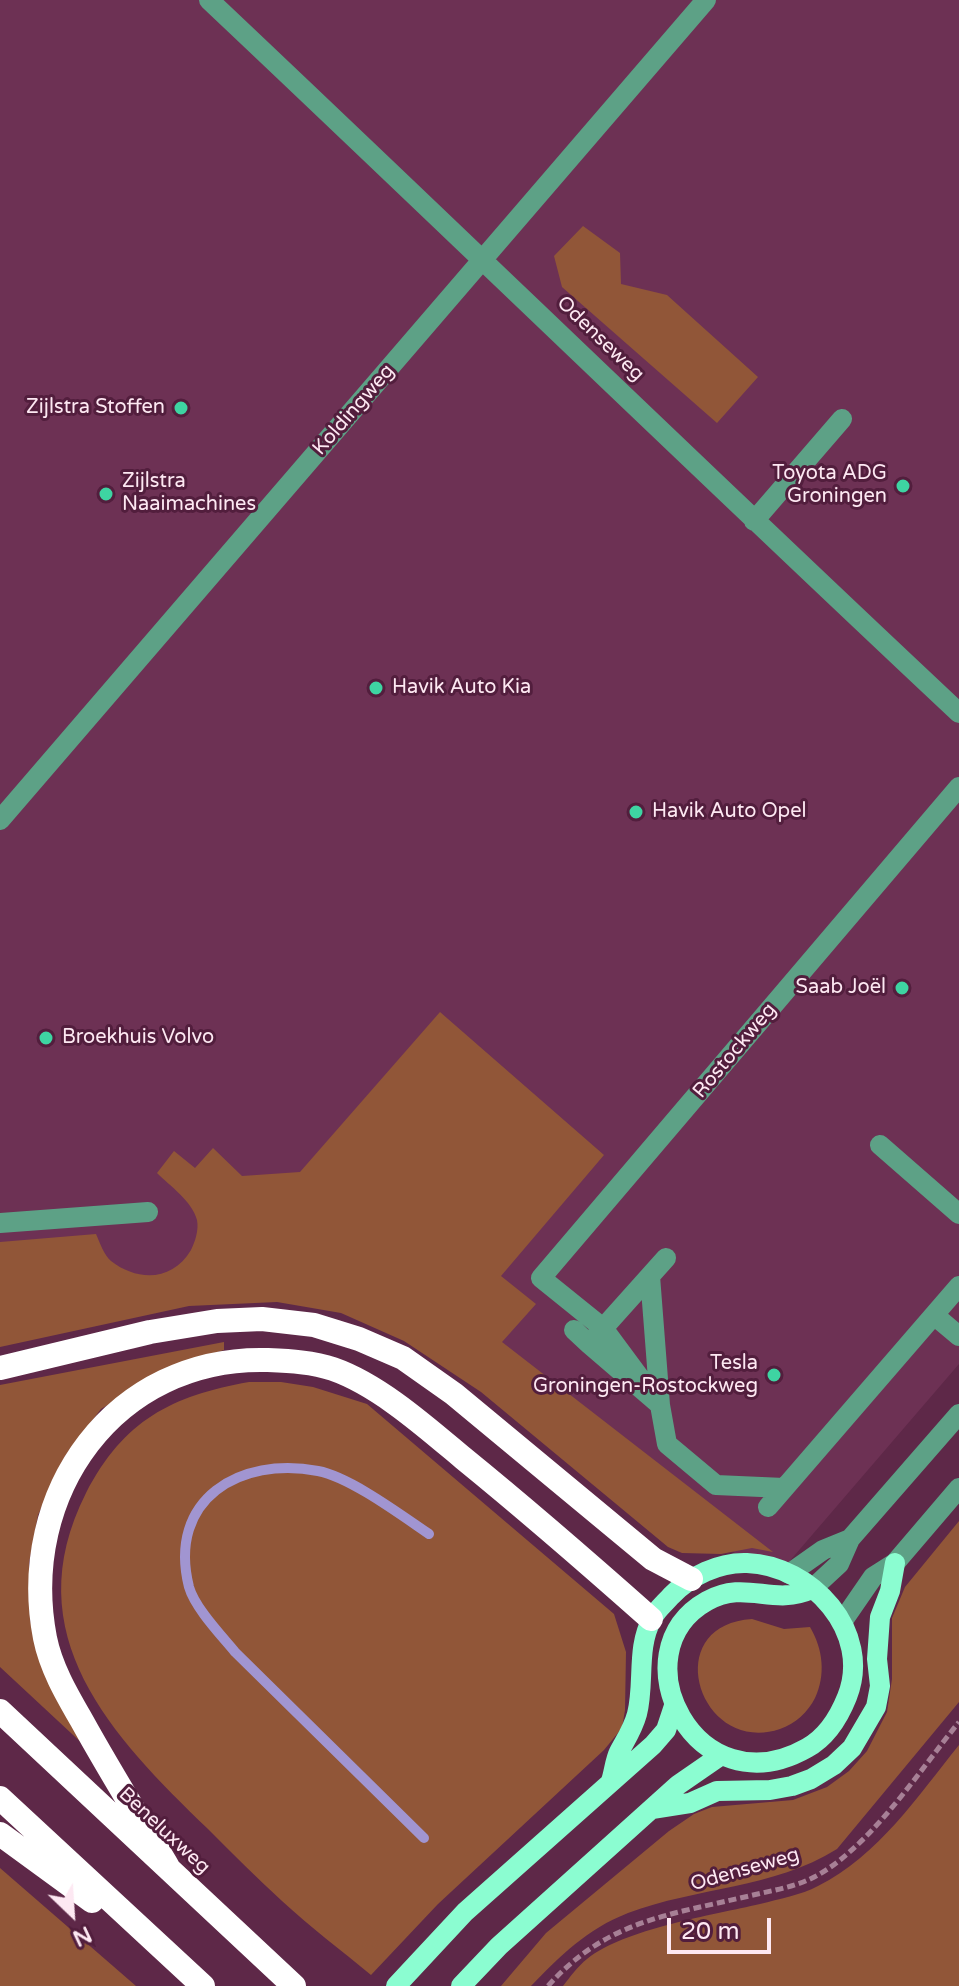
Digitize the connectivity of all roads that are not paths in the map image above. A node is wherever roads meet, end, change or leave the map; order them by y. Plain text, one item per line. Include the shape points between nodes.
1 (209, 0) edge
2 (706, 0) edge
3 (484, 260) junction
4 (842, 419) dead end
5 (754, 521) junction
6 (959, 713) edge
7 (959, 787) edge
8 (0, 820) edge
9 (880, 1145) dead end
10 (148, 1212) dead end
11 (959, 1214) edge
12 (0, 1223) edge
13 (666, 1258) dead end
14 (650, 1276) junction
15 (959, 1286) edge
16 (934, 1315) junction
17 (589, 1334) junction
18 (959, 1336) edge
19 (0, 1368) edge
20 (660, 1405) junction
21 (959, 1414) edge
22 (784, 1488) junction
23 (959, 1488) edge
24 (768, 1507) dead end
25 (850, 1539) junction
26 (895, 1563) junction
27 (789, 1574) junction
28 (691, 1579) junction
29 (812, 1589) junction
30 (651, 1619) junction
31 (842, 1622) junction
32 (675, 1640) junction
33 (674, 1706) junction
34 (0, 1711) edge
35 (720, 1756) junction
36 (611, 1781) junction
37 (0, 1798) edge
38 (652, 1809) junction
39 (0, 1834) edge
40 (168, 1867) junction
41 (180, 1965) junction
42 (203, 1986) edge
43 (294, 1986) edge
44 (396, 1986) edge
45 (461, 1986) edge

1 - 3 street, Odenseweg
2 - 3 street, Koldingweg
3 - 5 street, Odenseweg
3 - 8 street, Koldingweg
4 - 5 street
5 - 6 street, Odenseweg
7 - 17 street, Rostockweg via 541,1278
9 - 11 street
10 - 12 street
13 - 14 street
14 - 17 street
14 - 20 street
15 - 16 street
16 - 18 street
16 - 22 street
17 - 20 street
19 - 28 highway via 217,1321 314,1325 403,1358 653,1559
20 - 22 street via 667,1444 716,1485
21 - 25 street
22 - 24 street
23 - 26 street
25 - 27 street
25 - 29 street via 839,1564
26 - 31 street via 873,1577
26 - 38 main road via 880,1617 876,1707 852,1748 834,1765 792,1786 717,1791 690,1803
27 - 28 main road via 745,1563 707,1570
27 - 29 main road
28 - 30 main road
29 - 31 main road via 825,1597
29 - 32 main road via 780,1597 727,1593 693,1612
30 - 32 main road
30 - 36 main road via 638,1711
30 - 40 highway via 421,1423 334,1369 237,1359 165,1381 114,1415 74,1463 50,1518 39,1594 46,1642 61,1682
31 - 35 main road via 853,1667 850,1690 827,1731 789,1757 742,1762
32 - 33 main road via 668,1670
33 - 35 main road via 693,1736
33 - 36 main road via 666,1730
34 - 40 highway, Beneluxweg
35 - 38 main road
36 - 44 main road via 465,1912
37 - 41 highway
38 - 45 main road
39 - 41 highway
40 - 43 highway, Beneluxweg
41 - 42 highway

